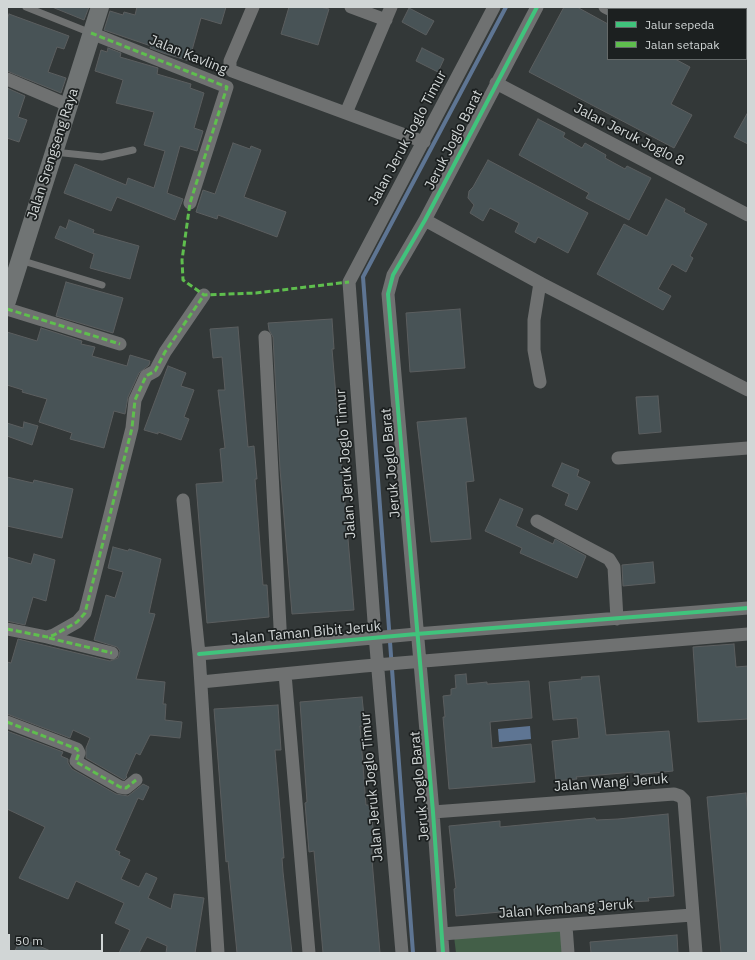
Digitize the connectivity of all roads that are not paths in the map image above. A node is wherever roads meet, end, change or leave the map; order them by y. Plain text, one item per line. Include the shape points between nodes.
1 (26, 7) edge
2 (100, 7) edge
3 (253, 7) edge
4 (350, 7) edge
5 (391, 7) edge
6 (494, 7) edge
7 (536, 7) edge
8 (386, 20) junction
9 (83, 30) junction
10 (7, 79) edge
11 (496, 83) junction
12 (68, 105) junction
13 (346, 113) junction
14 (424, 142) junction
15 (133, 150) dead end
16 (53, 152) junction
17 (190, 203) dead end
18 (748, 215) edge
19 (425, 220) junction
20 (19, 260) junction
21 (540, 283) junction
22 (102, 285) dead end
23 (204, 296) dead end
24 (7, 301) edge
25 (7, 309) edge
26 (265, 338) dead end
27 (120, 344) dead end
28 (540, 382) dead end
29 (748, 390) edge
30 (748, 448) edge
31 (618, 458) dead end
32 (183, 500) dead end
33 (537, 521) dead end
34 (748, 608) edge
35 (617, 619) junction
36 (7, 630) edge
37 (417, 634) junction
38 (748, 634) edge
39 (47, 637) junction
40 (376, 637) junction
41 (281, 646) junction
42 (112, 653) dead end
43 (199, 654) junction
44 (419, 661) junction
45 (379, 665) junction
46 (284, 674) junction
47 (201, 682) junction
48 (7, 722) edge
49 (136, 780) dead end
50 (433, 812) junction
51 (692, 915) junction
52 (566, 926) junction
53 (442, 934) junction
54 (218, 953) edge
55 (309, 953) edge
56 (402, 953) edge
57 (444, 953) edge
58 (568, 953) edge
59 (696, 953) edge

1 - 9 lane, Jalan Kavling
2 - 9 main road, Jalan Srengseng Raya
3 - 13 street via 230,61 232,71
4 - 8 street
5 - 8 street
6 - 14 street, Jalan Jeruk Joglo Timur
7 - 11 street, Jeruk Joglo Barat
8 - 13 street
9 - 12 main road, Jalan Srengseng Raya
9 - 17 street, Jalan Kavling via 227,87
10 - 12 street
11 - 18 street, Jalan Jeruk Joglo 8
11 - 19 street, Jeruk Joglo Barat
12 - 16 main road, Jalan Srengseng Raya
13 - 14 street
14 - 40 street, Jalan Jeruk Joglo Timur via 349,282
15 - 16 lane via 102,157
16 - 20 main road, Jalan Srengseng Raya
19 - 21 street
19 - 37 street, Jeruk Joglo Barat via 393,275 388,294
20 - 22 lane
20 - 24 main road, Jalan Srengseng Raya
21 - 28 street via 534,320 534,350
21 - 29 street
23 - 39 street via 154,371 146,376 135,400 132,428 85,613 77,622
25 - 27 street
26 - 41 street
30 - 31 street
32 - 43 street
33 - 35 street via 609,559 614,567
34 - 35 street, Jalan Taman Bibit Jeruk
35 - 37 street, Jalan Taman Bibit Jeruk
36 - 39 street
37 - 40 street, Jalan Taman Bibit Jeruk
37 - 44 street, Jeruk Joglo Barat
38 - 44 street
39 - 42 street
40 - 41 street, Jalan Taman Bibit Jeruk
40 - 45 street, Jalan Jeruk Joglo Timur
41 - 43 street, Jalan Taman Bibit Jeruk
43 - 47 street
44 - 45 street
44 - 50 street, Jeruk Joglo Barat
45 - 46 street
45 - 56 street, Jalan Jeruk Joglo Timur
46 - 47 street
46 - 55 street
47 - 54 street
48 - 49 street via 77,750 78,763 120,787 126,788
50 - 51 street, Jalan Wangi Jeruk via 674,794 680,796 684,800
50 - 53 street, Jeruk Joglo Barat
51 - 52 street, Jalan Kembang Jeruk
51 - 59 street, Jalan Wangi Jeruk
52 - 53 street, Jalan Kembang Jeruk
52 - 58 street
53 - 57 street, Jeruk Joglo Barat

